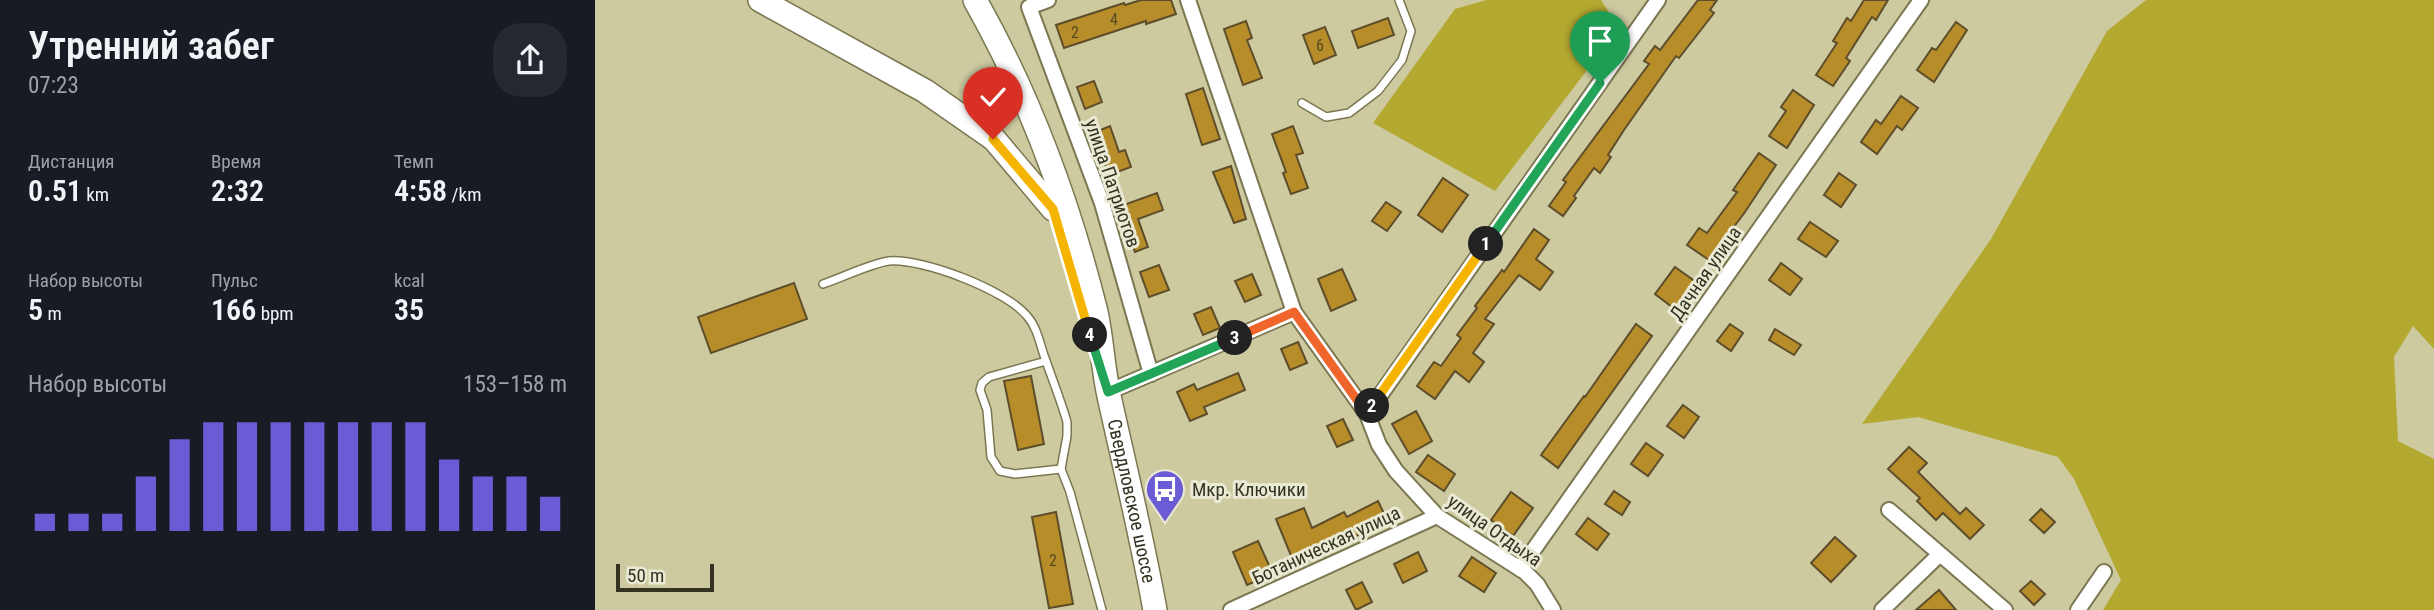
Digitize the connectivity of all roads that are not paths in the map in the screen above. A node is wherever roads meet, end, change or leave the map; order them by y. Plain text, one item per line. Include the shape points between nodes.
1 (760, 0) edge
2 (959, 0) edge
3 (975, 0) edge
4 (990, 0) edge
5 (1048, 0) edge
6 (1188, 0) edge
7 (1399, 0) edge
8 (1658, 0) edge
9 (1921, 0) edge
10 (1005, 55) junction
11 (1302, 103) dead end
12 (1053, 209) junction
13 (823, 284) dead end
14 (1294, 312) junction
15 (1046, 361) junction
16 (1151, 374) junction
17 (1108, 392) junction
18 (1367, 414) junction
19 (1061, 469) junction
20 (1889, 510) dead end
21 (1437, 516) junction
22 (1939, 555) junction
23 (1520, 569) junction
24 (2104, 572) dead end
25 (1102, 610) edge
26 (1155, 610) edge
27 (1231, 610) edge
28 (1553, 610) edge
29 (1882, 610) edge
30 (2005, 610) edge
31 (2078, 610) edge

1 - 12 main road via 925,91 993,139
2 - 12 main road, Свердловское шоссе via 1003,85
3 - 10 main road, Свердловское шоссе
4 - 10 main road
5 - 16 street, улица Патриотов via 1029,7 1102,203
6 - 14 street, улица Отдыха
7 - 11 lane via 1411,31 1402,60 1378,91 1349,113 1326,117
8 - 18 street
9 - 23 street, Дачная улица
10 - 17 main road, Свердловское шоссе via 1066,206 1096,315
12 - 17 main road, Свердловское шоссе
13 - 15 lane via 888,261 934,266 1005,299 1027,315
14 - 16 street
14 - 18 street, улица Отдыха
15 - 19 lane via 1066,422
15 - 19 lane via 989,377 980,390 987,410 988,445 1000,471
16 - 17 street
17 - 26 main road, Свердловское шоссе
18 - 21 street, улица Отдыха via 1386,458
19 - 25 lane
20 - 22 street
21 - 23 street, улица Отдыха
21 - 27 street, Ботаническая улица
22 - 29 street
22 - 30 street
23 - 28 street, улица Отдыха via 1537,584
24 - 31 street

